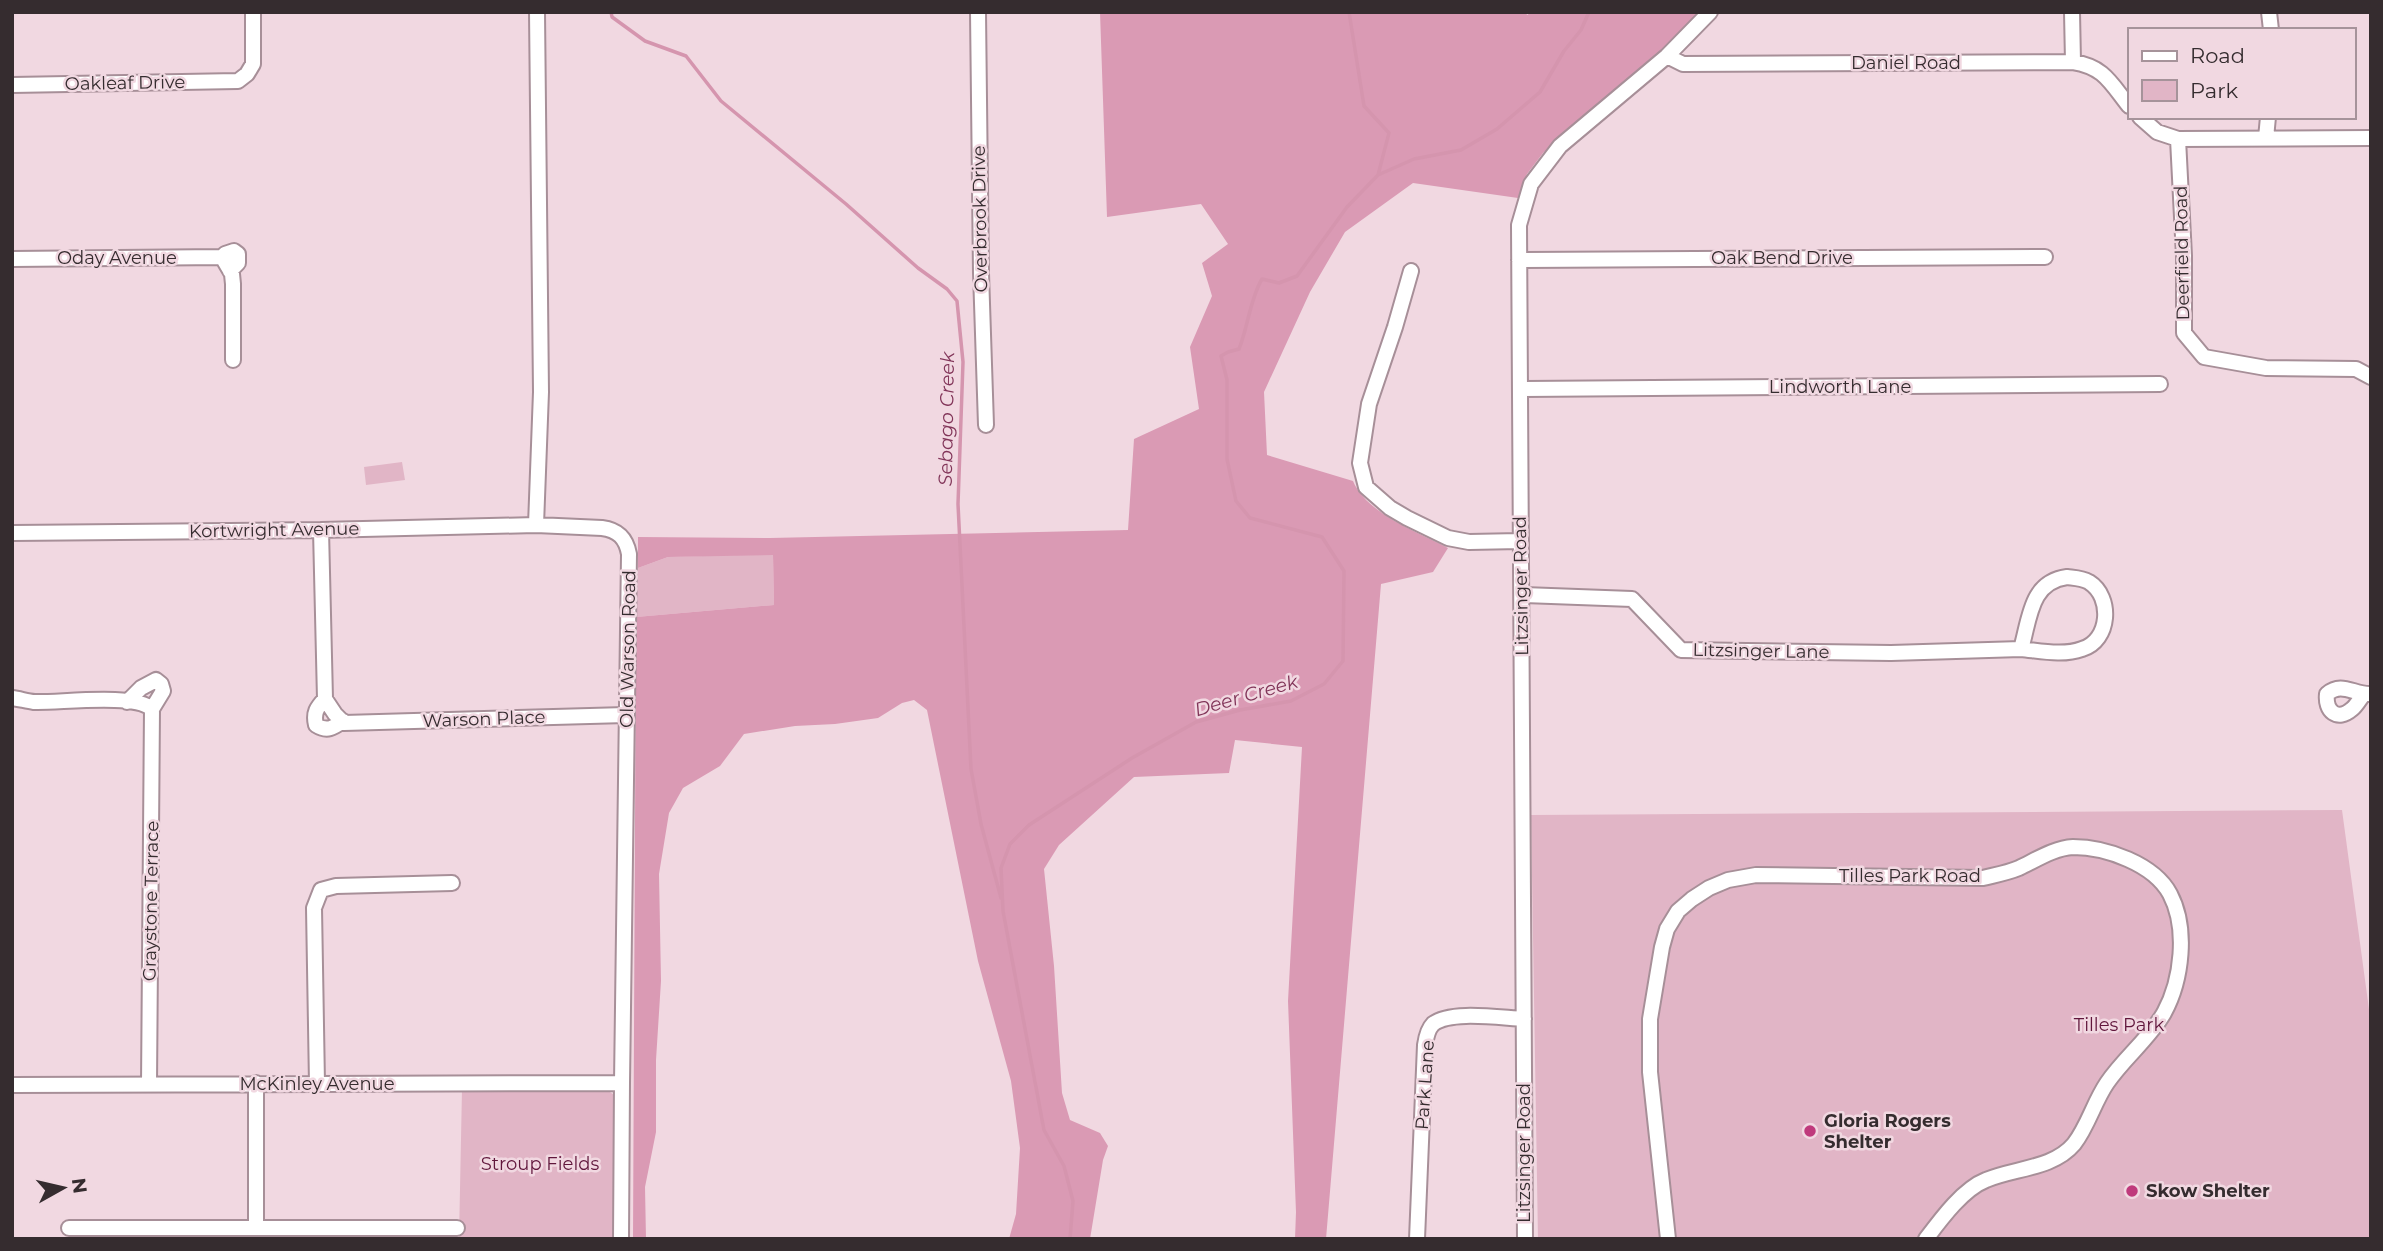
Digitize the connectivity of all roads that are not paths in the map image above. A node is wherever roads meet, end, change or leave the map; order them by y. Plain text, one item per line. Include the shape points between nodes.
1 (253, 12) edge
2 (537, 12) edge
3 (978, 12) edge
4 (1710, 12) edge
5 (2071, 12) edge
6 (1667, 56) junction
7 (2073, 62) junction
8 (12, 85) edge
9 (2128, 105) edge
10 (2142, 119) edge
11 (2268, 119) edge
12 (2266, 138) junction
13 (2371, 138) edge
14 (2179, 139) junction
15 (2045, 257) dead end
16 (12, 259) edge
17 (1519, 260) junction
18 (1411, 271) dead end
19 (233, 360) dead end
20 (2371, 377) edge
21 (2160, 384) dead end
22 (1521, 389) junction
23 (986, 425) dead end
24 (537, 526) junction
25 (321, 530) junction
26 (12, 533) edge
27 (1520, 541) junction
28 (1522, 595) junction
29 (2021, 649) junction
30 (12, 698) edge
31 (325, 699) junction
32 (127, 702) junction
33 (152, 713) junction
34 (626, 715) junction
35 (343, 722) junction
36 (452, 883) dead end
37 (1524, 1019) junction
38 (256, 1083) junction
39 (622, 1083) junction
40 (317, 1084) junction
41 (12, 1085) edge
42 (149, 1085) junction
43 (69, 1228) dead end
44 (256, 1228) junction
45 (457, 1228) dead end
46 (315, 1234) edge
47 (621, 1239) edge
48 (1417, 1239) edge
49 (1525, 1239) edge
50 (1668, 1239) edge
51 (1926, 1239) edge

1 - 8 street, Oakleaf Drive via 253,64 238,81
2 - 24 street via 541,392
3 - 23 street, Overbrook Drive
4 - 6 street, Litzsinger Road
5 - 7 street
6 - 7 street, Daniel Road via 1683,64
6 - 17 street, Litzsinger Road via 1560,146 1531,184 1519,225
7 - 9 street, Daniel Road via 2102,73
10 - 14 street via 2157,132
11 - 12 street
12 - 13 street
12 - 14 street
14 - 20 street, Deerfield Road via 2184,333 2204,357 2266,368 2356,369
15 - 17 street, Oak Bend Drive
16 - 19 street, Oday Avenue via 222,257 233,284
17 - 22 street, Litzsinger Road
18 - 27 street via 1369,404 1360,463 1366,487 1406,518 1448,538
21 - 22 street, Lindworth Lane
22 - 27 street, Litzsinger Road
24 - 25 street, Kortwright Avenue
24 - 34 street, Old Warson Road via 611,529 627,544
25 - 26 street, Kortwright Avenue
25 - 31 street, Warson Place
27 - 28 street, Litzsinger Road
28 - 29 street, Litzsinger Lane via 1632,599 1681,650 1891,653
28 - 37 street, Litzsinger Road
29 - 29 street, Litzsinger Lane via 2085,649 2103,629 2106,617 2098,591 2089,582 2067,577 2044,586 2032,607
30 - 32 street
31 - 35 street
31 - 35 street, Warson Place via 314,716 316,724 332,729
32 - 33 street via 146,704
32 - 33 street, Graystone Terrace via 156,680 163,691
33 - 42 street, Graystone Terrace
34 - 35 street, Warson Place
34 - 39 street, Old Warson Road
36 - 40 street via 321,890 314,908
37 - 48 street, Park Lane via 1451,1016 1429,1021
37 - 49 street, Litzsinger Road
38 - 40 street, McKinley Avenue
38 - 42 street, McKinley Avenue
38 - 44 street
39 - 40 street, McKinley Avenue
39 - 47 street, Old Warson Road
41 - 42 street, McKinley Avenue
43 - 44 street
44 - 46 street
45 - 46 street
50 - 51 street, Tilles Park Road via 1650,1072 1650,1018 1662,947 1678,911 1709,888 1756,875 1983,878 2071,847 2108,853 2142,866 2170,894 2181,937 2165,1011 2106,1084 2074,1143 2056,1157 1984,1180 1954,1204

